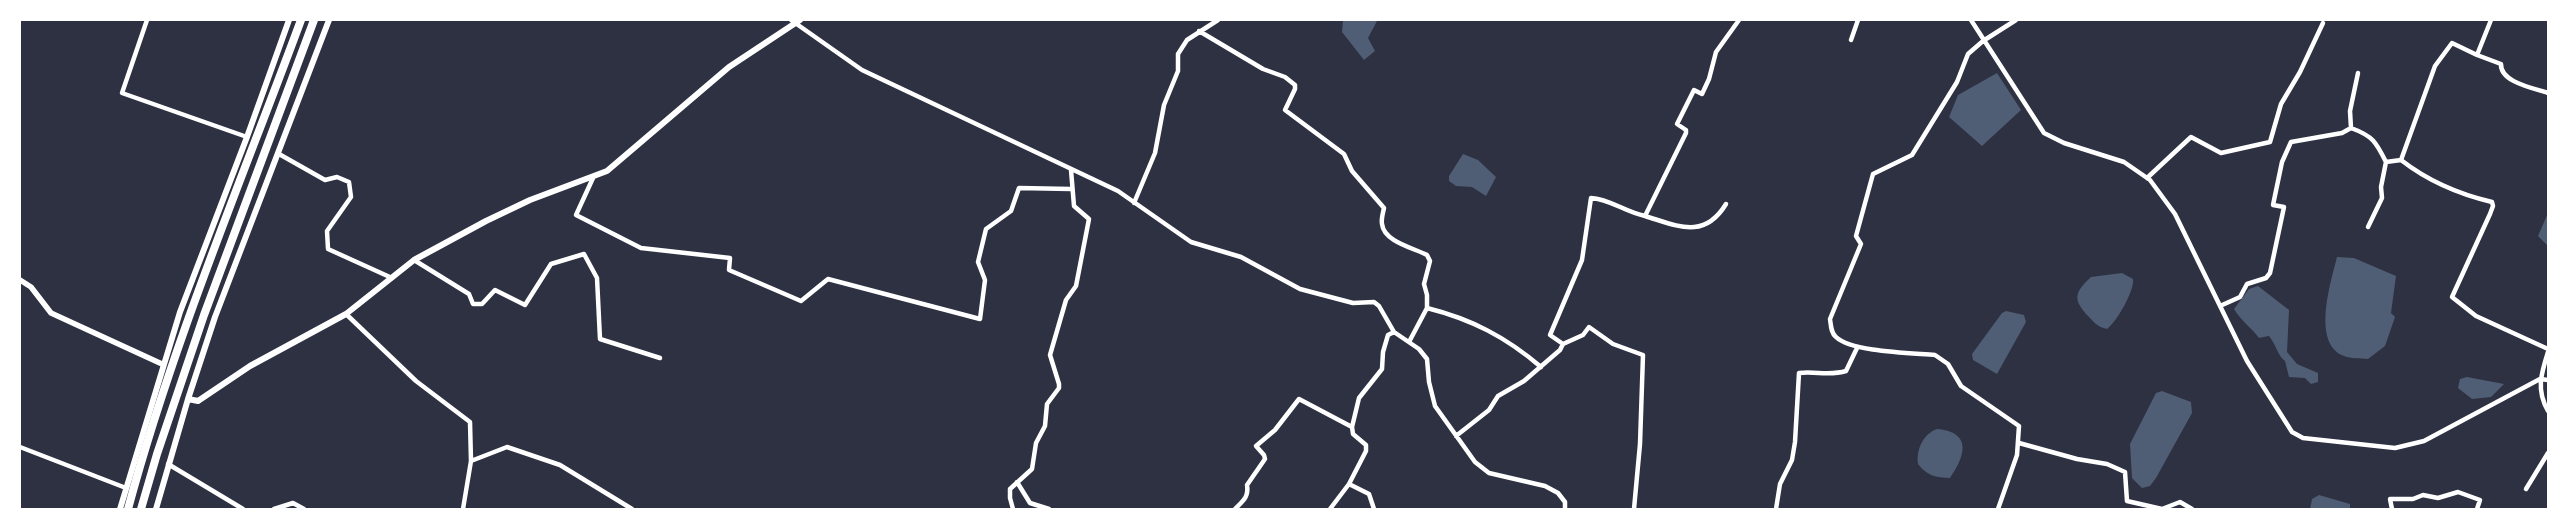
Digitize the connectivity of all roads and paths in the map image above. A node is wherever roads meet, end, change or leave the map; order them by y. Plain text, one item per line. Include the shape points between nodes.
1 (147, 20) edge
2 (289, 20) edge
3 (301, 20) edge
4 (314, 20) edge
5 (329, 20) edge
6 (1218, 20) edge
7 (1739, 20) edge
8 (1858, 20) edge
9 (1971, 20) edge
10 (2016, 20) edge
11 (2491, 20) edge
12 (796, 21) edge
13 (2323, 23) dead end
14 (1199, 32) junction
15 (1851, 40) dead end
16 (1983, 41) junction
17 (2477, 55) junction
18 (2358, 73) dead end
19 (2548, 93) edge
20 (2351, 128) junction
21 (247, 138) junction
22 (279, 154) junction
23 (2401, 160) junction
24 (2386, 162) junction
25 (1071, 170) junction
26 (593, 178) junction
27 (2147, 178) junction
28 (1071, 189) junction
29 (1134, 203) junction
30 (1726, 204) dead end
31 (1644, 216) junction
32 (2368, 227) dead end
33 (414, 260) junction
34 (392, 278) junction
35 (20, 280) edge
36 (2220, 306) junction
37 (1427, 308) junction
38 (346, 314) junction
39 (1394, 332) junction
40 (1409, 342) junction
41 (1563, 344) junction
42 (1857, 348) junction
43 (2548, 351) edge
44 (660, 358) dead end
45 (162, 364) junction
46 (1541, 366) junction
47 (2540, 379) junction
48 (2548, 380) edge
49 (188, 399) junction
50 (2548, 411) edge
51 (1352, 427) junction
52 (1456, 436) junction
53 (2019, 444) junction
54 (20, 447) edge
55 (2548, 453) edge
56 (471, 461) junction
57 (168, 464) junction
58 (1016, 482) junction
59 (1349, 484) junction
60 (126, 488) junction
61 (2526, 489) dead end
62 (120, 509) edge
63 (128, 509) edge
64 (141, 509) edge
65 (156, 509) edge
66 (243, 509) edge
67 (274, 509) edge
68 (304, 509) edge
69 (463, 509) edge
70 (632, 509) edge
71 (1013, 509) edge
72 (1049, 509) edge
73 (1235, 509) edge
74 (1330, 509) edge
75 (1374, 509) edge
76 (1565, 509) edge
77 (1634, 509) edge
78 (1776, 509) edge
79 (1998, 509) edge
80 (2192, 509) edge
81 (2392, 509) edge
82 (2477, 509) edge

1 - 21 street via 122,93
2 - 21 main road
3 - 63 highway via 190,316
4 - 64 highway via 204,315
5 - 22 main road
6 - 14 street
7 - 31 street via 1716,52 1702,94 1694,90 1677,124 1686,133
8 - 15 street
9 - 16 street
10 - 16 street
11 - 17 street
12 - 25 street via 862,70
12 - 26 main road via 729,67 607,171
13 - 27 street via 2281,104 2270,142 2222,153 2191,137
14 - 29 street via 1187,40 1178,54 1178,71 1164,106 1155,153
14 - 37 street via 1295,85 1285,110 1344,154 1352,171 1384,208 1384,231 1427,255 1430,261 1424,284
16 - 27 street via 2044,133 2064,143 2124,162
16 - 42 street via 1968,54 1956,82 1912,155 1874,174 1856,236 1861,244 1830,319 1832,332 1837,338
17 - 19 street via 2500,64 2505,77
17 - 23 street via 2452,43 2435,66
18 - 20 street via 2350,111
20 - 24 street via 2367,134 2376,142
20 - 36 street via 2342,133 2291,142 2276,183 2273,205 2284,206 2270,273 2266,278 2247,284 2240,297
21 - 45 main road
22 - 34 street via 325,180 337,177 349,182 351,197 327,231 328,249
22 - 49 main road via 215,317
23 - 24 street
23 - 43 street via 2441,185 2493,203 2452,297 2476,316
24 - 32 street via 2382,198
25 - 28 street
25 - 29 street via 1118,191
26 - 28 street via 576,215 641,248 730,258 729,270 801,302 828,279 980,319 985,280 978,262 986,229 1011,211 1019,188
26 - 33 main road via 530,200
27 - 36 street via 2175,214
28 - 58 street via 1074,206 1089,218 1076,286 1066,300 1050,355 1059,388 1047,404 1045,426 1036,442 1032,469
29 - 39 street via 1191,242 1241,257 1300,290 1353,303 1374,302
30 - 31 street via 1717,218 1706,226 1693,227
31 - 41 street via 1601,198 1590,198 1582,260 1550,335
33 - 34 main road
33 - 44 street via 470,294 473,304 482,304 495,290 525,305 551,264 584,254 598,278 600,339
34 - 38 main road
35 - 45 street via 31,287 51,313
36 - 47 street via 2257,378 2292,432 2303,438 2394,448 2424,441
37 - 40 street
37 - 46 street via 1457,315 1484,327 1508,340
38 - 49 main road via 250,366 198,401
38 - 56 street via 416,381 470,422
39 - 40 street
39 - 51 street via 1388,335 1382,369 1359,398
40 - 52 street via 1427,360 1435,406
41 - 46 street
41 - 77 street via 1583,335 1589,327 1613,344 1643,355
42 - 53 street via 1935,355 1943,359 1961,386 2019,426
42 - 78 street via 1846,371 1835,374 1798,373 1795,442 1792,460 1780,484
43 - 47 street
45 - 60 main road
46 - 52 street via 1524,382 1498,396 1489,410
47 - 48 street
47 - 50 street via 2541,396
49 - 57 main road
51 - 59 street via 1353,434 1366,446 1362,463
51 - 73 street via 1299,399 1275,430 1256,446 1265,459 1247,485 1245,499
52 - 76 street via 1483,470 1545,486 1558,493
53 - 79 street
53 - 80 street via 2108,464 2125,472 2127,501 2162,509 2180,502
54 - 60 street
55 - 61 street
56 - 69 street
56 - 70 street via 507,447 560,465
57 - 65 main road
57 - 66 street
58 - 71 street via 1010,489
58 - 72 street via 1030,503
59 - 74 street
59 - 75 street via 1369,494
60 - 62 main road
67 - 68 street via 293,503
81 - 82 street via 2390,499 2413,499 2423,495 2438,498 2458,492 2480,500

